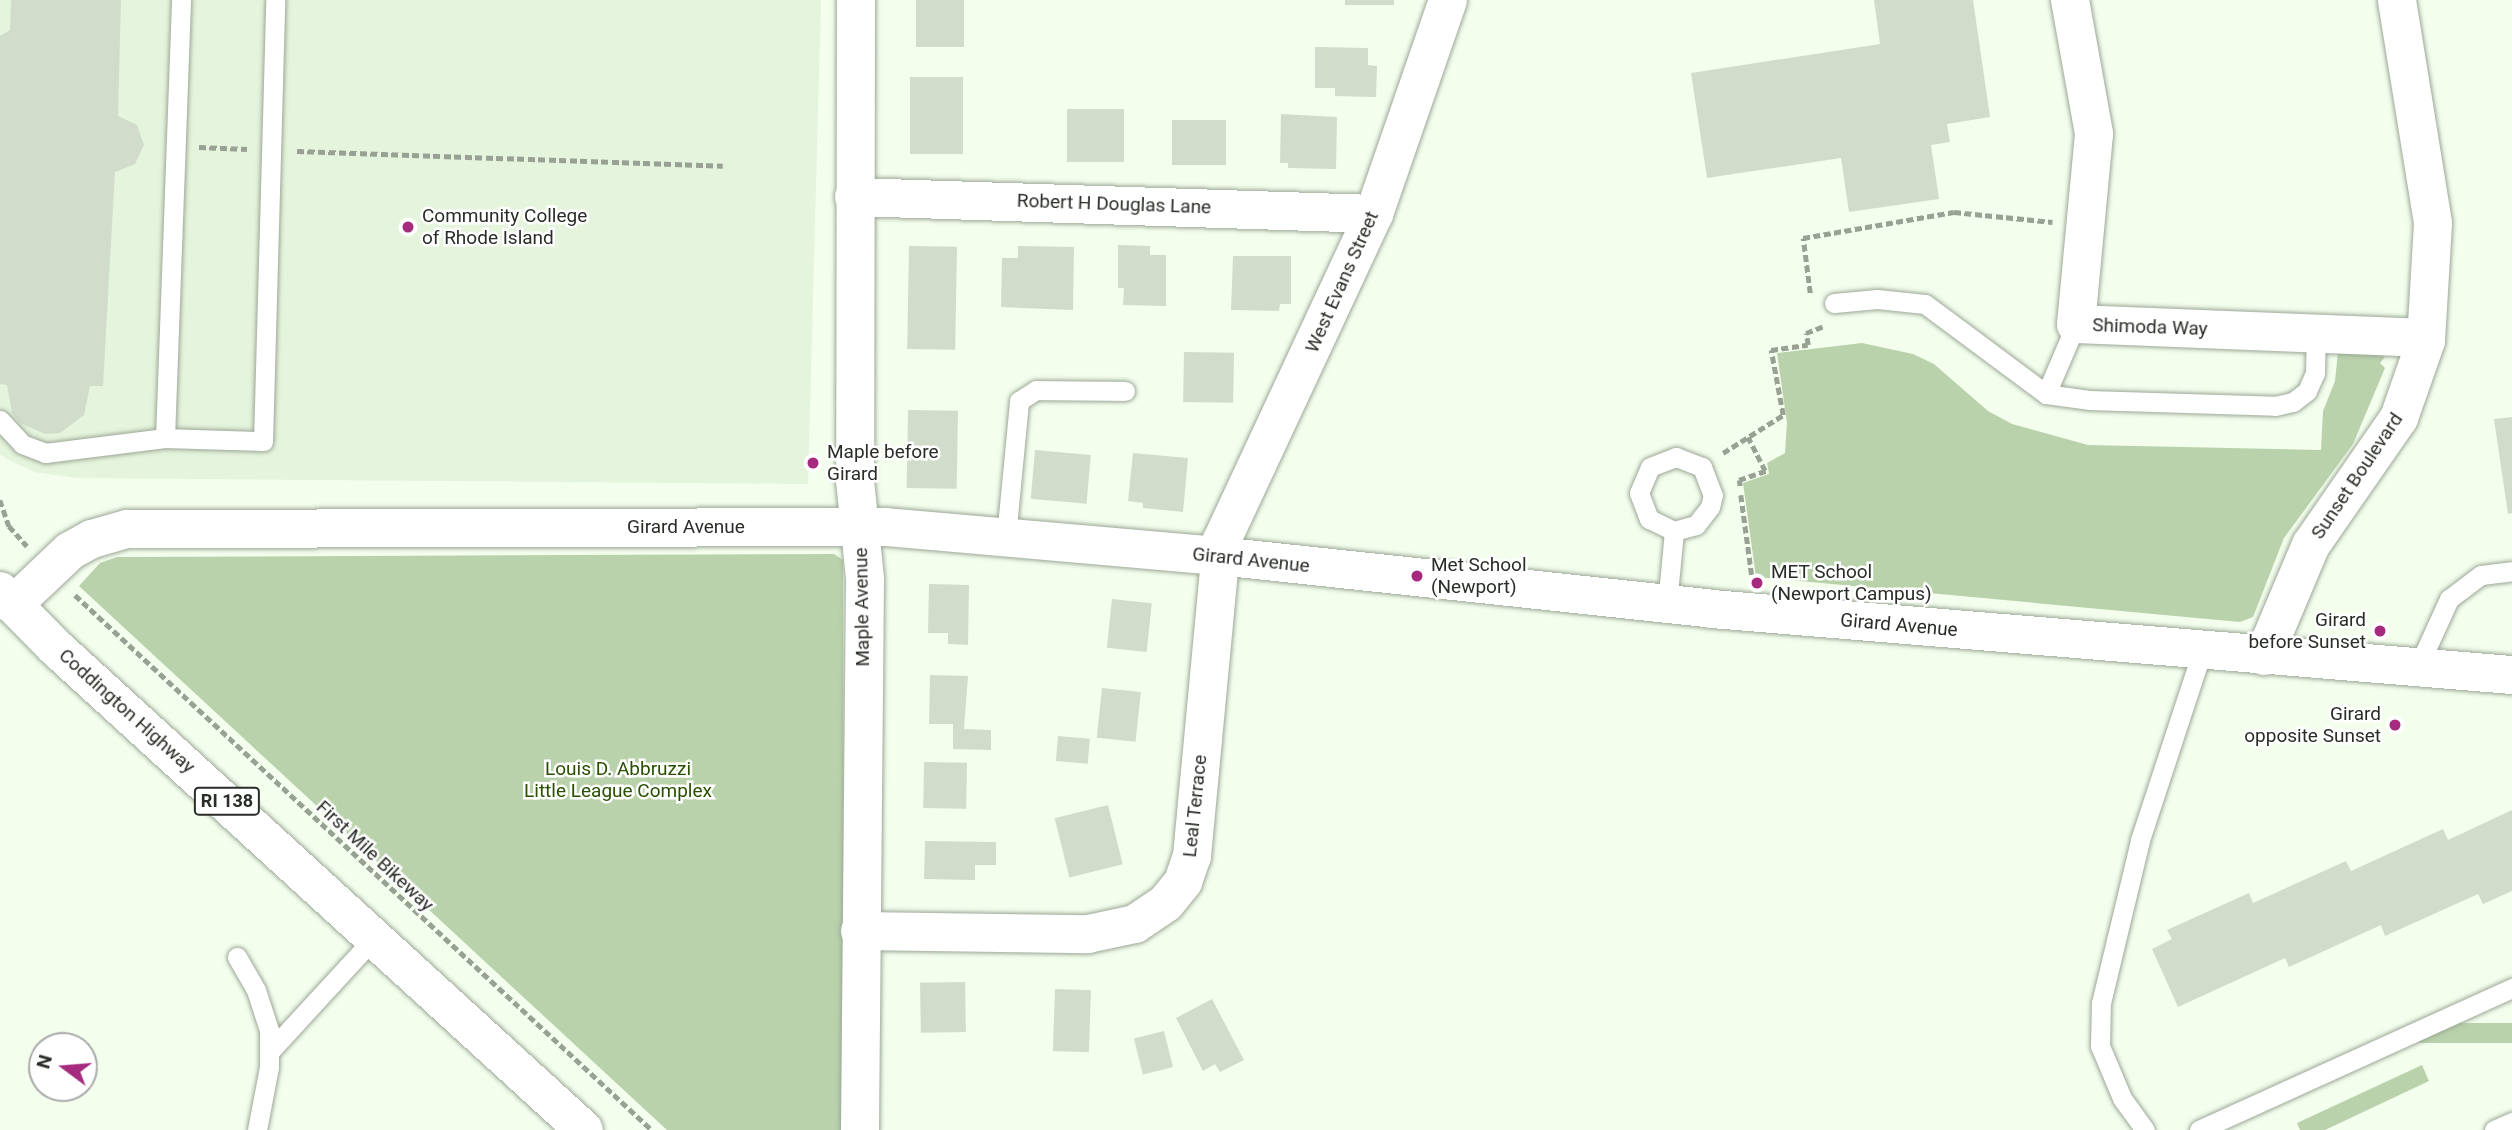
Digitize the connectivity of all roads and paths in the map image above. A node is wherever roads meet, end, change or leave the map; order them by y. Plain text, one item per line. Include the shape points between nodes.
1 (181, 0) edge
2 (275, 0) edge
3 (856, 0) edge
4 (1448, 0) edge
5 (2070, 0) edge
6 (2397, 0) edge
7 (175, 146) junction
8 (271, 150) junction
9 (723, 166) dead end
10 (854, 197) junction
11 (1374, 214) junction
12 (2087, 226) junction
13 (1828, 304) junction
14 (2076, 324) junction
15 (2316, 334) junction
16 (2426, 338) junction
17 (1125, 391) dead end
18 (2046, 394) junction
19 (0, 420) edge
20 (1748, 437) junction
21 (164, 438) junction
22 (1702, 467) junction
23 (0, 500) edge
24 (860, 527) junction
25 (1674, 531) junction
26 (16, 535) dead end
27 (1006, 537) junction
28 (1219, 556) junction
29 (2512, 571) edge
30 (6, 598) edge
31 (80, 600) dead end
32 (1667, 604) junction
33 (1747, 612) junction
34 (2202, 651) junction
35 (2264, 656) junction
36 (2418, 667) junction
37 (2512, 675) edge
38 (860, 932) junction
39 (375, 937) junction
40 (237, 957) dead end
41 (2512, 988) edge
42 (271, 1050) junction
43 (2512, 1122) edge
44 (257, 1130) edge
45 (584, 1130) edge
46 (652, 1130) edge
47 (860, 1130) edge
48 (2145, 1130) edge
49 (2199, 1130) edge
50 (2494, 1130) edge

1 - 7 lane
2 - 8 lane
3 - 10 main road, Maple Avenue
4 - 11 main road, West Evans Street
5 - 12 main road, Shimoda Way via 2094,134
6 - 16 main road, Sunset Boulevard via 2433,223
7 - 8 path
7 - 21 lane
8 - 9 path
8 - 21 lane via 263,441
10 - 11 main road, Robert H Douglas Lane
10 - 24 main road, Maple Avenue via 855,480
11 - 28 main road, West Evans Street via 1227,527
12 - 13 path via 1954,212 1804,238 1812,306
12 - 14 main road, Shimoda Way
13 - 18 lane via 1877,299 1925,304
13 - 20 path via 1824,330 1806,333 1808,345 1771,350 1783,415
14 - 15 main road, Shimoda Way
14 - 18 lane
15 - 16 main road, Shimoda Way
15 - 18 lane via 2315,373 2307,391 2284,404 2089,400
16 - 35 main road, Sunset Boulevard via 2399,418 2311,545
17 - 27 lane via 1036,390 1018,401
19 - 21 lane via 22,444 45,453
20 - 22 path
20 - 33 path via 1765,471 1739,480 1753,574
22 - 25 lane via 1712,485 1710,507 1696,525
22 - 25 lane via 1676,457 1650,467 1642,479 1641,507 1660,527
23 - 26 path via 4,518
24 - 27 main road, Girard Avenue
24 - 30 main road, Girard Avenue via 128,529 81,544
24 - 38 main road, Maple Avenue via 865,579
25 - 32 lane
27 - 28 main road, Girard Avenue
28 - 32 main road, Girard Avenue
28 - 38 main road, Leal Terrace via 1192,856 1183,882 1166,903 1135,924 1088,934
29 - 36 lane via 2481,575 2449,599
30 - 39 main road, Coddington Highway / RI 138
31 - 46 path, First Mile Bikeway
32 - 33 main road, Girard Avenue
33 - 34 main road, Girard Avenue
34 - 35 main road, Girard Avenue
34 - 48 lane via 2140,840 2101,1003 2100,1046 2122,1098
35 - 36 main road, Girard Avenue
36 - 37 main road, Girard Avenue
38 - 47 main road, Maple Avenue
39 - 42 lane
39 - 45 main road, Coddington Highway / RI 138
40 - 42 lane via 256,990
41 - 49 lane
42 - 44 lane
43 - 50 lane

